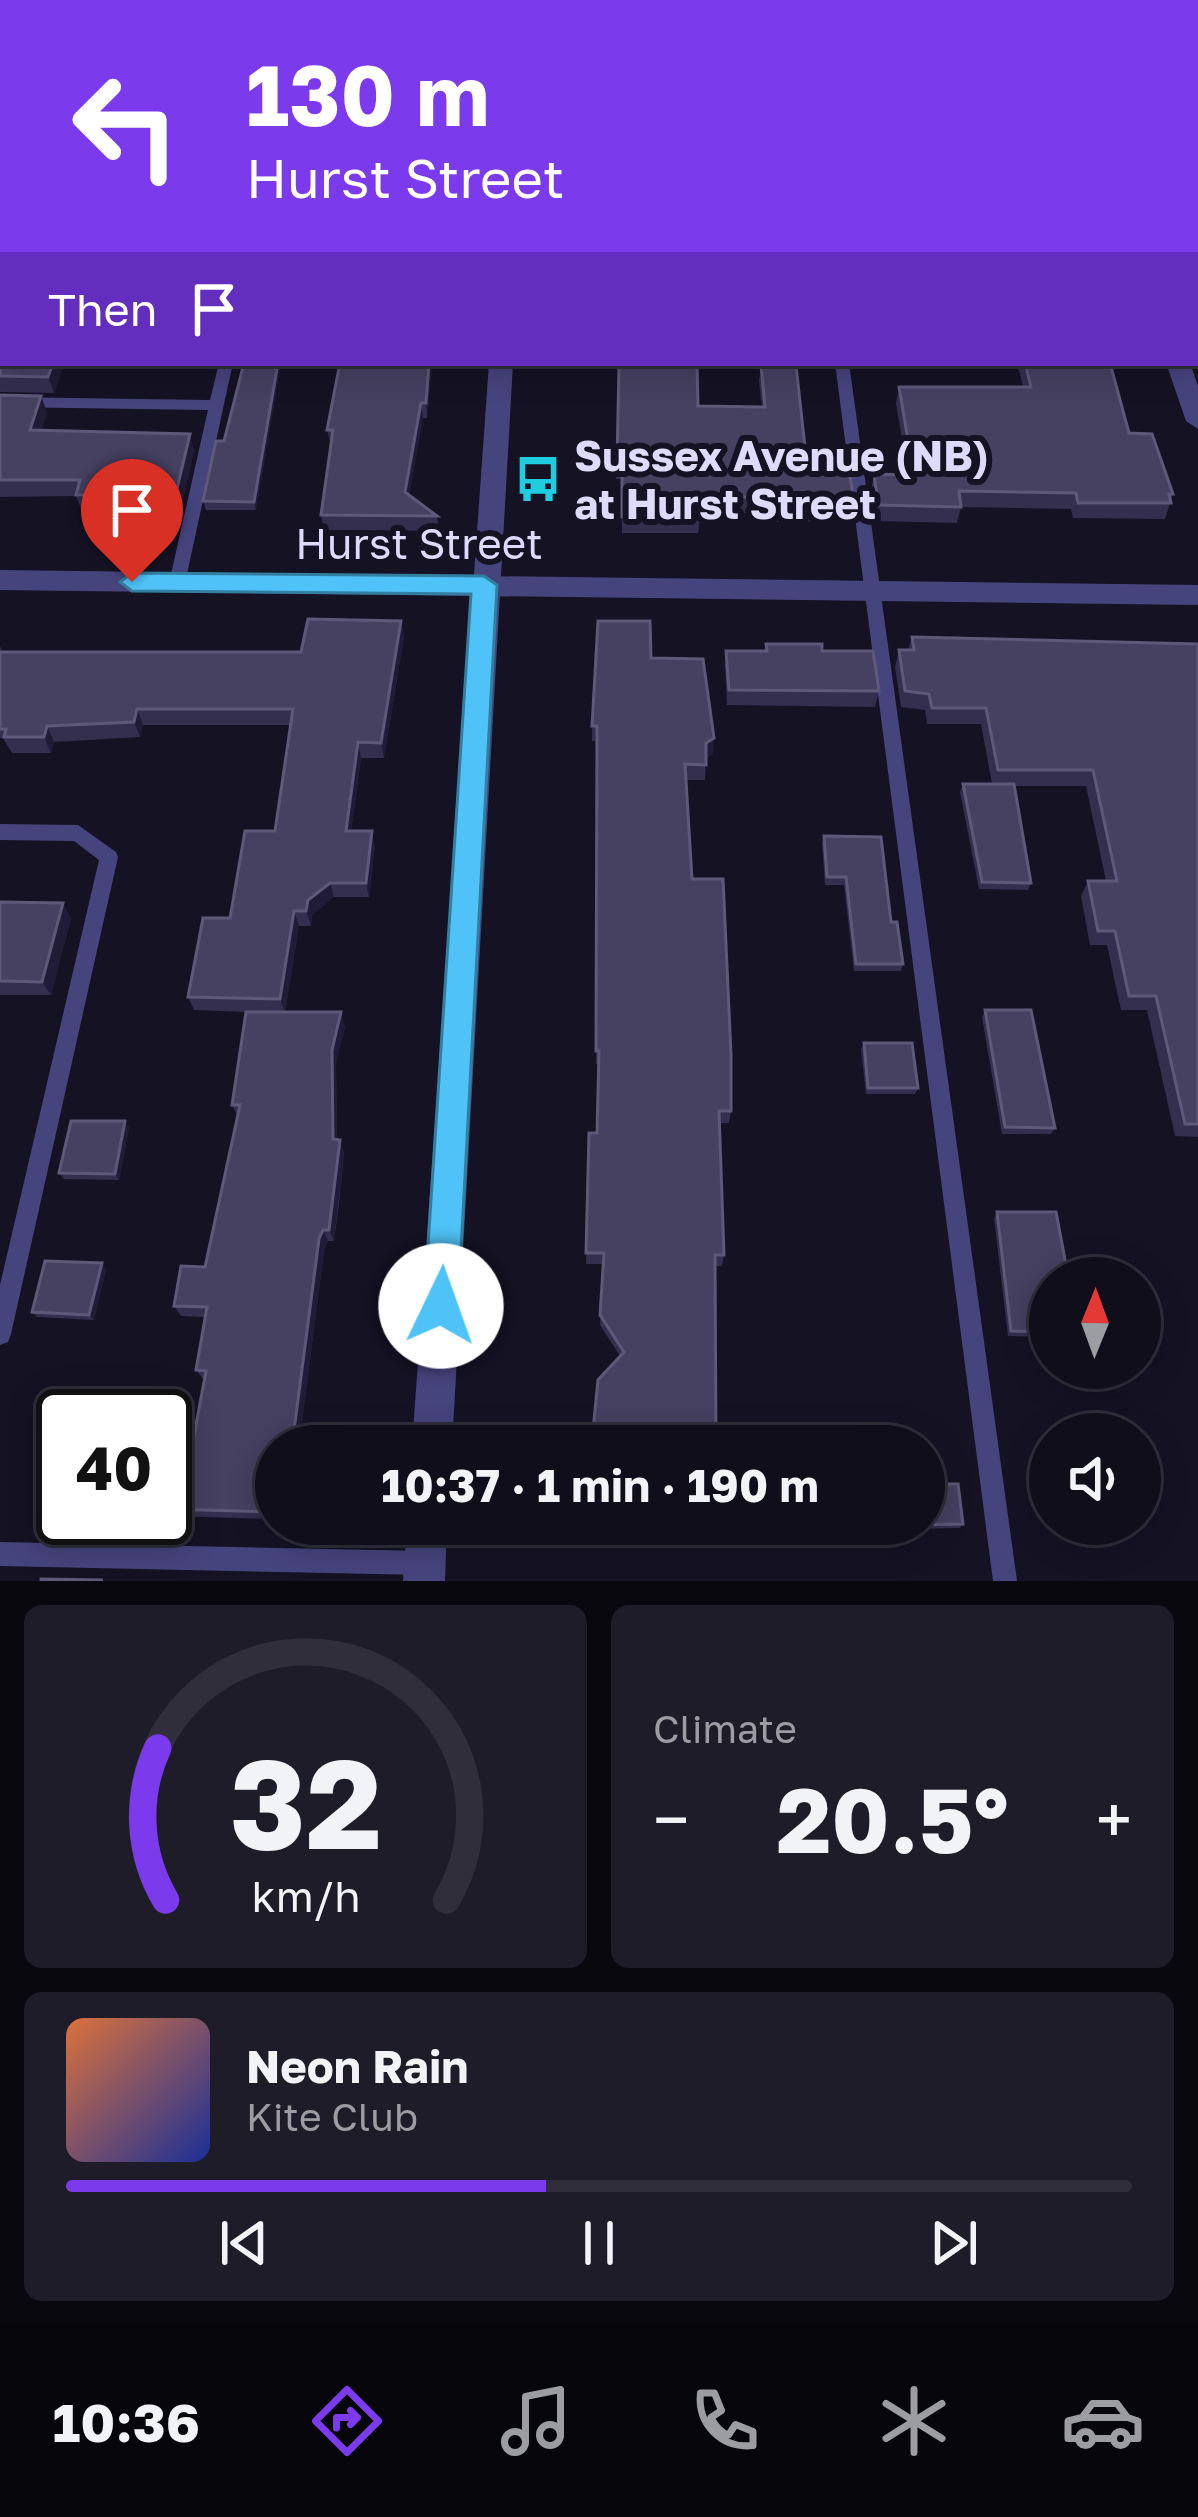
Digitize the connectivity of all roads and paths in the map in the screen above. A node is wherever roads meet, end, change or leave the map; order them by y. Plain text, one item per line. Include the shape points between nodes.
1 (225, 366) edge
2 (502, 366) edge
3 (842, 366) edge
4 (1179, 366) edge
5 (0, 402) edge
6 (216, 405) junction
7 (1198, 421) edge
8 (0, 580) edge
9 (177, 583) junction
10 (484, 585) junction
11 (874, 591) junction
12 (1198, 595) edge
13 (0, 832) edge
14 (0, 1334) edge
15 (433, 1425) edge
16 (0, 1554) edge
17 (426, 1556) edge
18 (1005, 1581) edge

1 - 6 lane
2 - 10 street
3 - 11 lane
4 - 7 street
5 - 6 lane
6 - 9 lane
8 - 9 street, Hurst Street
9 - 10 street, Hurst Street
10 - 11 street, Hurst Street
10 - 15 street
11 - 12 street, Hurst Street
11 - 18 lane
13 - 14 lane via 78,833 109,857
16 - 17 lane

